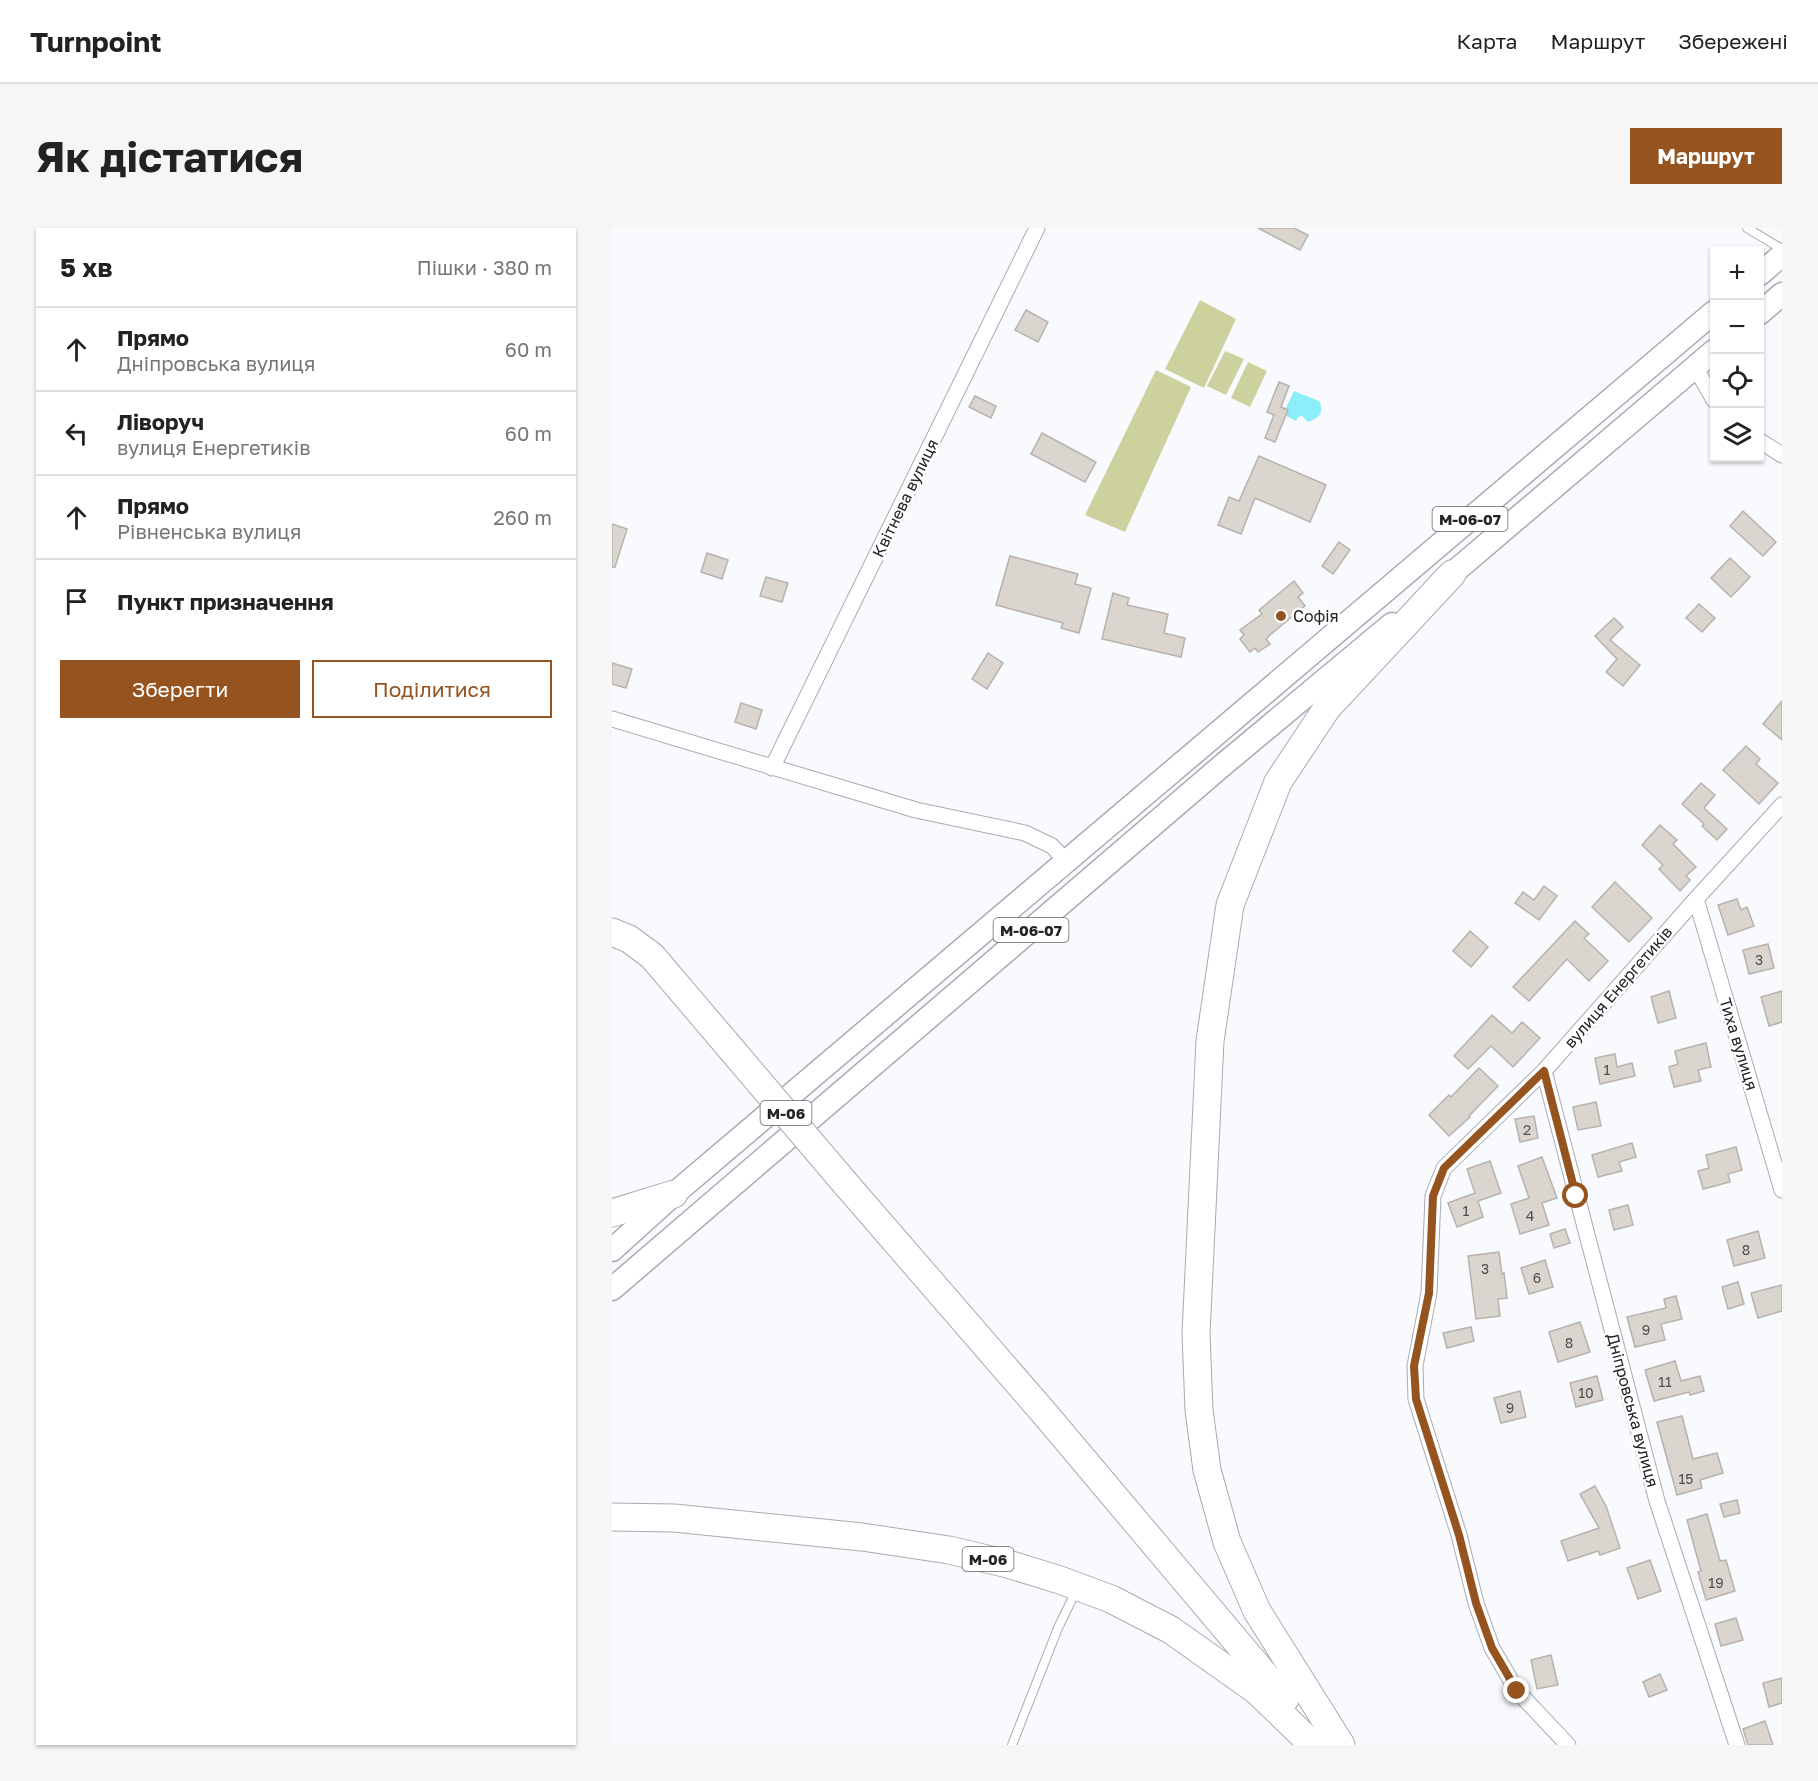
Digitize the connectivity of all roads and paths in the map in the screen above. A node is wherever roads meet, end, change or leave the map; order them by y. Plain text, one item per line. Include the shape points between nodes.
1 (1037, 228) edge
2 (1747, 228) edge
3 (1782, 249) edge
4 (1782, 255) edge
5 (1764, 271) edge
6 (1782, 294) edge
7 (1764, 310) edge
8 (1710, 315) edge
9 (1710, 354) edge
10 (1695, 367) junction
11 (1710, 393) edge
12 (1764, 444) edge
13 (1782, 455) edge
14 (1452, 574) junction
15 (612, 718) edge
16 (772, 768) junction
17 (1782, 805) edge
18 (1066, 861) junction
19 (1696, 899) junction
20 (612, 933) edge
21 (612, 954) edge
22 (652, 956) junction
23 (1544, 1071) junction
24 (1782, 1190) edge
25 (674, 1194) junction
26 (612, 1213) edge
27 (612, 1250) edge
28 (612, 1289) edge
29 (612, 1517) edge
30 (1078, 1587) junction
31 (1012, 1745) edge
32 (1312, 1745) edge
33 (1325, 1745) edge
34 (1341, 1745) edge
35 (1568, 1745) edge
36 (1737, 1745) edge

1 - 16 street, Квітнева вулиця
2 - 3 lane
4 - 5 main road
6 - 7 main road
8 - 18 main road, М-06-07
9 - 10 main road, М-06-07
10 - 11 street
10 - 14 main road, М-06-07
12 - 13 street
14 - 28 main road, М-06-07
14 - 34 highway via 1326,708 1278,782 1230,905 1210,1041 1196,1334 1207,1470 1227,1542 1257,1611
15 - 16 street
16 - 18 street via 916,810 1024,832 1052,846
17 - 19 street, вулиця Енергетиків
18 - 25 main road, М-06-07
19 - 23 street, вулиця Енергетиків
19 - 24 street, Тиха вулиця
20 - 22 highway, М-06 via 629,939
21 - 22 highway
22 - 33 highway, М-06, bridge
23 - 35 street, вулиця Енергетиків via 1446,1166 1433,1196 1429,1293 1414,1366 1416,1399 1492,1648 1517,1691
23 - 36 street, Дніпровська вулиця via 1657,1501
25 - 26 highway
25 - 27 main road, М-06-07
29 - 30 highway, М-06 via 674,1518 949,1550
30 - 31 lane
30 - 32 highway, М-06 via 1171,1630 1257,1691

